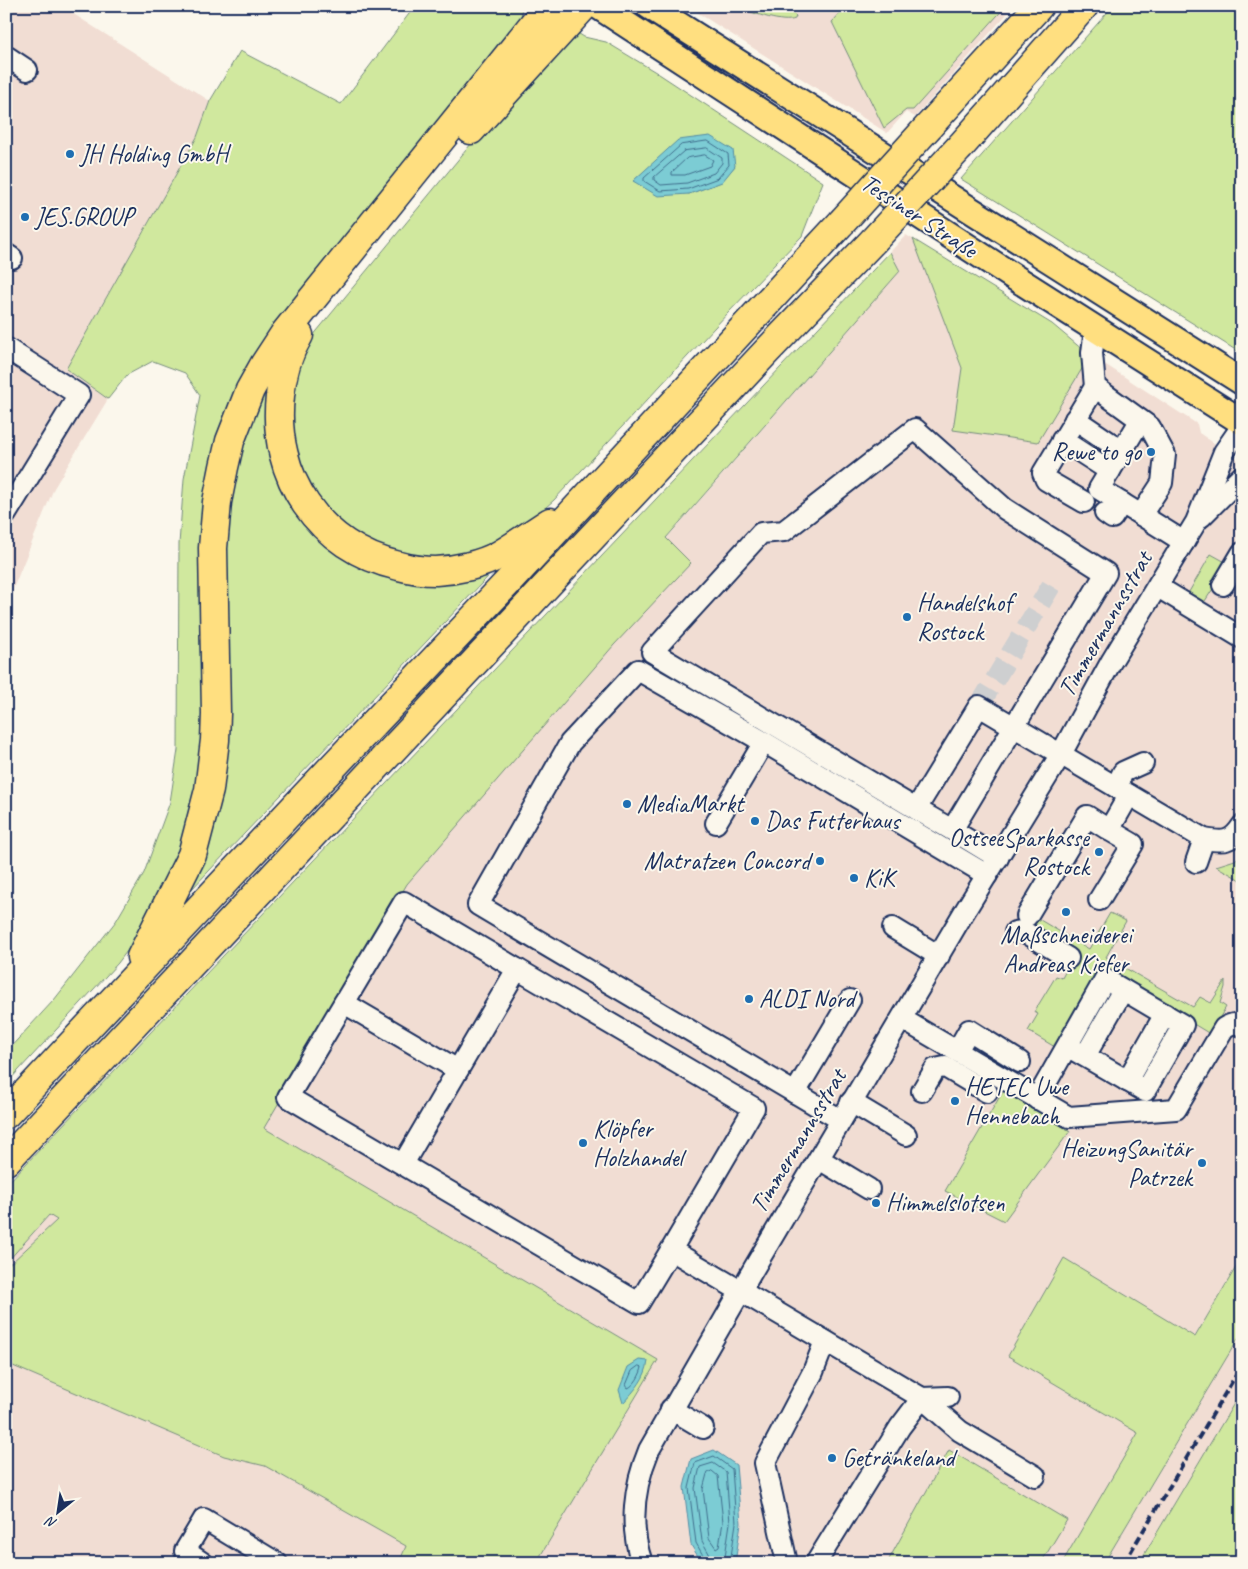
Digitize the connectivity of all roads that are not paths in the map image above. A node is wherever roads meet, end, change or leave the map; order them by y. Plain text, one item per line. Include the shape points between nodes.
1 (532, 6) edge
2 (548, 6) edge
3 (584, 6) edge
4 (598, 6) edge
5 (1039, 6) edge
6 (1084, 6) edge
7 (658, 9) edge
8 (526, 34) junction
9 (6, 56) edge
10 (27, 70) dead end
11 (1095, 328) junction
12 (6, 348) edge
13 (1242, 382) edge
14 (1095, 387) junction
15 (1075, 420) junction
16 (1140, 420) junction
17 (1242, 422) edge
18 (1242, 426) edge
19 (1062, 440) junction
20 (1122, 451) junction
21 (1110, 471) junction
22 (1242, 476) edge
23 (1091, 492) junction
24 (579, 504) junction
25 (6, 514) edge
26 (1141, 515) junction
27 (1196, 522) junction
28 (1184, 542) junction
29 (1242, 553) edge
30 (1223, 585) dead end
31 (1158, 587) junction
32 (1242, 638) edge
33 (1014, 727) junction
34 (764, 742) junction
35 (1061, 754) junction
36 (1143, 763) dead end
37 (1122, 791) junction
38 (916, 809) junction
39 (716, 823) dead end
40 (1242, 826) edge
41 (952, 830) junction
42 (1109, 830) junction
43 (1204, 840) junction
44 (1196, 862) dead end
45 (992, 866) junction
46 (1099, 900) dead end
47 (1027, 916) dead end
48 (893, 928) dead end
49 (1015, 932) dead end
50 (939, 956) junction
51 (1068, 958) dead end
52 (518, 969) junction
53 (126, 985) junction
54 (1123, 990) junction
55 (850, 1000) dead end
56 (344, 1004) junction
57 (902, 1019) junction
58 (1242, 1026) edge
59 (1067, 1046) junction
60 (1085, 1056) junction
61 (957, 1059) junction
62 (1020, 1062) dead end
63 (458, 1070) junction
64 (922, 1091) dead end
65 (987, 1092) dead end
66 (803, 1098) junction
67 (1037, 1098) junction
68 (852, 1102) junction
69 (6, 1114) edge
70 (841, 1120) junction
71 (906, 1136) dead end
72 (819, 1158) junction
73 (6, 1161) edge
74 (403, 1164) junction
75 (869, 1189) dead end
76 (671, 1250) junction
77 (740, 1290) junction
78 (825, 1341) junction
79 (948, 1397) dead end
80 (922, 1398) junction
81 (671, 1409) junction
82 (703, 1428) dead end
83 (1035, 1476) dead end
84 (637, 1561) edge
85 (203, 1563) edge
86 (277, 1563) edge
87 (787, 1563) edge
88 (816, 1563) edge

1 - 8 highway
2 - 8 highway
3 - 24 highway via 472,129 299,334 289,351 281,382 278,415 286,467 317,518 333,535 383,562 435,571 468,566 497,556
4 - 11 main road, Tessiner Straße
5 - 24 highway, bridge
6 - 73 highway, bridge via 873,241
7 - 13 main road, Tessiner Straße
8 - 53 highway via 285,333 250,390 230,441 217,502 213,556 215,740 209,790 192,855
9 - 10 street
11 - 14 street via 1092,353
11 - 17 main road, Tessiner Straße
12 - 25 street via 79,395
14 - 15 street
14 - 16 street
15 - 19 street
15 - 20 street
16 - 20 street
16 - 26 street via 1150,427 1165,455 1162,482
18 - 27 street, Timmermannsstrat via 1224,452
19 - 21 street
19 - 23 street via 1058,464 1043,473 1046,480
20 - 21 street
21 - 23 street
22 - 27 street, Timmermannsstrat
23 - 26 street via 1113,508
24 - 53 highway
26 - 28 street
27 - 28 street, Timmermannsstrat
28 - 31 street, Timmermannsstrat
29 - 30 street
31 - 32 street
31 - 35 street, Timmermannsstrat via 1111,662
33 - 35 street
33 - 38 street via 979,706
33 - 38 street via 1106,573 1005,510 915,429 784,531 761,533 652,652
33 - 41 street
34 - 39 street
34 - 45 street
34 - 66 street via 638,670 570,743 478,905 656,1006
35 - 37 street
35 - 45 street, Timmermannsstrat
36 - 37 street via 1123,772
37 - 42 street
37 - 43 street
38 - 41 street
40 - 43 street via 1228,841
41 - 45 street
42 - 46 street via 1133,844
42 - 47 street via 1086,816
43 - 44 street
45 - 50 street, Timmermannsstrat
48 - 50 street
49 - 51 street via 1023,931
50 - 57 street, Timmermannsstrat
52 - 56 street via 404,902
52 - 63 street
52 - 76 street via 754,1108
53 - 69 highway
54 - 59 street via 1105,979
54 - 60 street
54 - 60 street via 1166,1014 1128,1081
55 - 66 street
56 - 63 street
56 - 74 street via 288,1097
57 - 61 street
57 - 68 street, Timmermannsstrat
58 - 67 street via 1229,1024 1224,1028 1176,1109 1069,1117
59 - 60 street
59 - 67 street
61 - 62 street via 969,1030
61 - 64 street via 935,1069
61 - 65 street
61 - 67 street
63 - 74 street
66 - 70 street
68 - 70 street, Timmermannsstrat
68 - 71 street
70 - 72 street, Timmermannsstrat
72 - 75 street
72 - 77 street, Timmermannsstrat
74 - 76 street via 639,1303
76 - 77 street
77 - 78 street
77 - 81 street, Timmermannsstrat
78 - 80 street
78 - 87 street via 813,1372 765,1463
79 - 80 street
80 - 83 street via 960,1431
80 - 88 street via 900,1427
81 - 82 street
81 - 84 street, Timmermannsstrat via 649,1450 637,1486
85 - 86 street via 185,1552 204,1519

